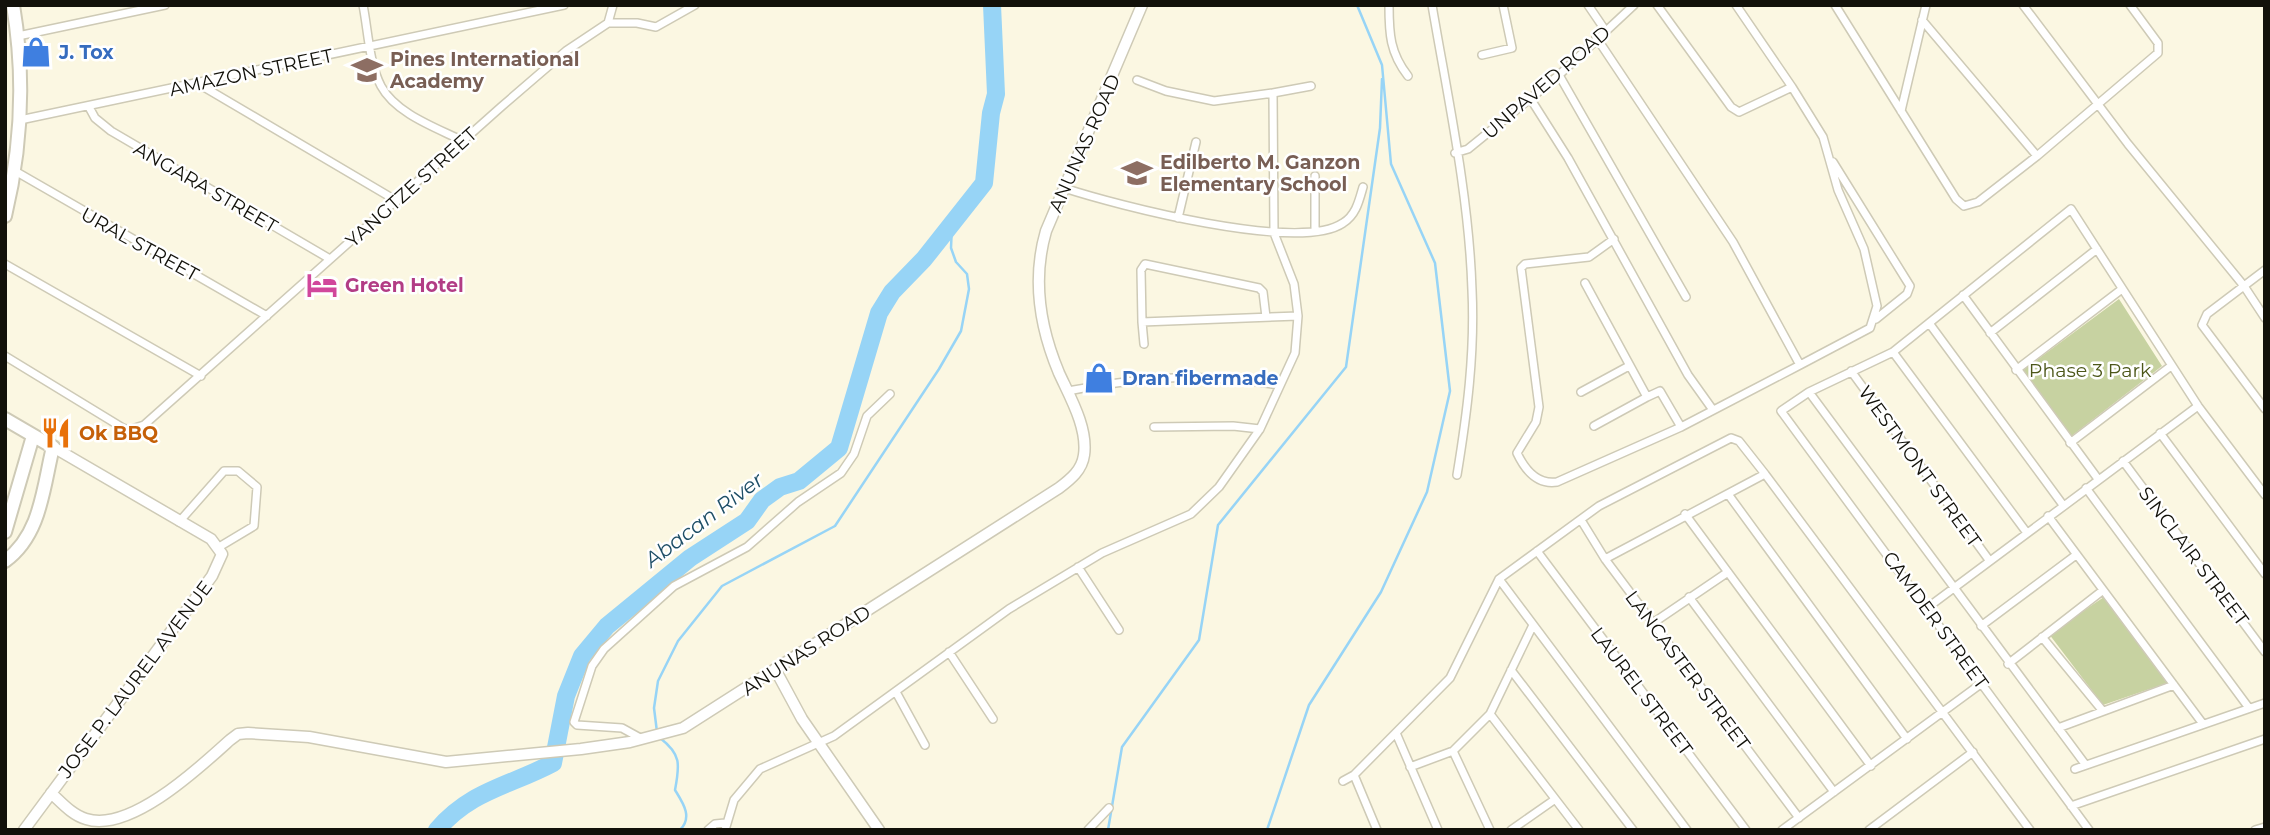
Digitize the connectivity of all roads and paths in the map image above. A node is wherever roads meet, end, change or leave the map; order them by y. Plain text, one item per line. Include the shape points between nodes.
1 (13, 5) edge
2 (165, 5) edge
3 (363, 5) edge
4 (564, 5) edge
5 (695, 5) edge
6 (1142, 5) edge
7 (1389, 5) edge
8 (1432, 5) edge
9 (1503, 5) edge
10 (1588, 5) edge
11 (1634, 5) edge
12 (1657, 5) edge
13 (1736, 5) edge
14 (1835, 5) edge
15 (1926, 5) edge
16 (2024, 5) edge
17 (2130, 5) edge
18 (614, 6) edge
19 (1922, 20) junction
20 (608, 23) junction
21 (1605, 30) junction
22 (18, 36) junction
23 (1597, 37) junction
24 (371, 46) junction
25 (1482, 55) dead end
26 (1559, 75) junction
27 (1408, 76) dead end
28 (1137, 80) dead end
29 (197, 83) junction
30 (1311, 86) dead end
31 (1792, 87) junction
32 (1273, 93) junction
33 (1531, 98) junction
34 (2098, 106) junction
35 (89, 107) junction
36 (1901, 111) junction
37 (20, 120) junction
38 (463, 141) junction
39 (1196, 142) dead end
40 (1455, 153) junction
41 (2037, 156) junction
42 (1829, 157) junction
43 (15, 171) junction
44 (1315, 176) dead end
45 (1186, 181) junction
46 (1363, 187) dead end
47 (1064, 188) junction
48 (1218, 188) dead end
49 (397, 201) junction
50 (5, 216) edge
51 (1178, 218) junction
52 (1315, 231) junction
53 (1275, 233) junction
54 (1614, 239) junction
55 (2097, 249) junction
56 (330, 259) junction
57 (5, 264) edge
58 (2265, 270) edge
59 (1585, 284) dead end
60 (2244, 286) junction
61 (2122, 289) junction
62 (1963, 295) junction
63 (1686, 298) dead end
64 (267, 316) junction
65 (1298, 316) junction
66 (1266, 317) junction
67 (2265, 318) edge
68 (1875, 319) junction
69 (1142, 322) junction
70 (1929, 323) junction
71 (1990, 333) junction
72 (1144, 344) dead end
73 (1893, 352) junction
74 (5, 356) edge
75 (1800, 365) junction
76 (1629, 366) junction
77 (2171, 366) junction
78 (2017, 370) junction
79 (1851, 372) junction
80 (201, 376) junction
81 (1280, 385) junction
82 (1068, 391) junction
83 (1809, 391) junction
84 (1581, 392) dead end
85 (890, 394) dead end
86 (1647, 397) junction
87 (2198, 405) junction
88 (1713, 410) junction
89 (2265, 410) edge
90 (5, 419) edge
91 (1594, 426) dead end
92 (1154, 427) dead end
93 (1681, 427) junction
94 (1260, 429) junction
95 (2160, 433) junction
96 (33, 436) junction
97 (2070, 443) junction
98 (53, 447) junction
99 (2123, 461) junction
100 (1765, 474) junction
101 (1457, 475) dead end
102 (22, 477) junction
103 (2098, 479) junction
104 (44, 484) junction
105 (2086, 488) junction
106 (1728, 494) junction
107 (2265, 495) edge
108 (2063, 505) junction
109 (1685, 514) junction
110 (2048, 516) junction
111 (1581, 520) junction
112 (179, 522) junction
113 (7, 526) edge
114 (33, 528) junction
115 (2027, 533) junction
116 (219, 547) junction
117 (1537, 551) junction
118 (2076, 555) junction
119 (1605, 559) junction
120 (1989, 560) junction
121 (5, 561) edge
122 (1078, 567) junction
123 (1728, 572) junction
124 (2265, 574) edge
125 (1499, 579) junction
126 (1953, 587) junction
127 (2102, 591) junction
128 (1689, 597) junction
129 (1927, 608) junction
130 (1653, 623) junction
131 (1533, 625) junction
132 (1981, 626) junction
133 (1119, 630) dead end
134 (2042, 637) junction
135 (949, 652) junction
136 (2265, 652) edge
137 (2008, 663) junction
138 (775, 669) junction
139 (1511, 670) junction
140 (1982, 683) junction
141 (2174, 685) junction
142 (896, 692) junction
143 (2265, 703) edge
144 (2249, 708) junction
145 (2102, 710) junction
146 (1942, 713) junction
147 (1490, 714) junction
148 (993, 719) dead end
149 (2203, 724) junction
150 (2058, 727) junction
151 (1395, 733) junction
152 (644, 738) junction
153 (1907, 739) junction
154 (2265, 739) edge
155 (819, 744) junction
156 (925, 745) dead end
157 (1453, 751) junction
158 (1973, 752) junction
159 (2085, 764) junction
160 (1871, 766) junction
161 (1410, 768) junction
162 (2075, 769) dead end
163 (1354, 775) junction
164 (1343, 781) dead end
165 (1833, 792) junction
166 (51, 793) junction
167 (1554, 800) junction
168 (2071, 806) junction
169 (1109, 808) dead end
170 (1799, 818) junction
171 (725, 826) edge
172 (2265, 827) edge
173 (24, 830) edge
174 (708, 830) edge
175 (879, 830) edge
176 (1088, 830) edge
177 (1377, 830) edge
178 (1438, 830) edge
179 (1490, 830) edge
180 (1511, 830) edge
181 (1580, 830) edge
182 (1633, 830) edge
183 (1687, 830) edge
184 (1746, 830) edge
185 (1782, 830) edge
186 (1869, 830) edge
187 (2030, 830) edge
188 (2089, 830) edge
189 (2255, 830) edge

1 - 22 main road
2 - 22 street
3 - 24 street
4 - 24 street, AMAZON STREET
5 - 20 street via 656,27
6 - 47 street, ANUNAS ROAD
7 - 27 street via 1389,42
8 - 40 street
9 - 25 street via 1512,48
10 - 21 street
11 - 21 street, UNPAVED ROAD
12 - 31 street via 1739,112
13 - 31 street
14 - 36 street
15 - 19 street
16 - 34 street
17 - 34 street via 2158,43 2158,53
18 - 20 street
19 - 36 street
19 - 41 street
20 - 38 street, YANGTZE STREET via 548,65
21 - 23 street, UNPAVED ROAD
22 - 37 main road
23 - 26 street, UNPAVED ROAD
23 - 75 street via 1733,242
24 - 29 street, AMAZON STREET
24 - 38 street via 386,94 405,110
26 - 33 street, UNPAVED ROAD
26 - 63 street
28 - 32 street via 1214,101
29 - 35 street, AMAZON STREET
29 - 49 street
30 - 32 street
31 - 42 street
32 - 53 street
33 - 40 street, UNPAVED ROAD via 1468,149
33 - 54 street
34 - 41 street
34 - 60 street
35 - 37 street, AMAZON STREET
35 - 56 street, ANGARA STREET via 110,131
36 - 41 street via 1964,206 1978,202
37 - 43 main road
38 - 49 street, YANGTZE STREET
39 - 45 street
40 - 101 street via 1472,292 1471,388
42 - 68 street via 1870,269
42 - 68 street via 1910,286 1907,294
43 - 50 main road
43 - 64 street, URAL STREET
44 - 52 street
45 - 48 street
45 - 51 street
46 - 52 street via 1349,218 1334,228
47 - 51 street
47 - 82 street, ANUNAS ROAD via 1040,253 1037,276 1045,330
49 - 56 street, YANGTZE STREET
51 - 53 street
52 - 53 street
53 - 65 street via 1294,284
54 - 88 street via 1688,375
54 - 93 street via 1589,257 1521,268 1539,407 1536,422 1517,449 1519,456 1540,481 1557,482
55 - 61 street
55 - 62 street via 2071,209
55 - 71 street
56 - 64 street, YANGTZE STREET
57 - 80 street
58 - 60 street
59 - 76 street
60 - 67 street
60 - 89 street via 2207,314 2202,325
61 - 77 street
61 - 78 street
62 - 70 street
62 - 71 street
64 - 80 street, YANGTZE STREET
65 - 66 street
65 - 81 street via 1295,353
66 - 69 street
66 - 69 street via 1259,288 1145,264 1141,270
68 - 75 street via 1870,328
69 - 72 street
70 - 73 street
70 - 108 street
71 - 78 street
73 - 79 street
73 - 115 street
74 - 80 street, YANGTZE STREET via 129,430 145,425
75 - 88 street
76 - 84 street
76 - 86 street
77 - 87 street
77 - 97 street
78 - 97 street
79 - 83 street
79 - 120 street, WESTMONT STREET
81 - 82 street via 1162,376
81 - 94 street
82 - 138 street, ANUNAS ROAD via 1084,446 1082,463 1073,477
83 - 126 street
83 - 129 street, CAMDER STREET via 1781,411
85 - 152 street via 867,416 855,454 841,473 798,502 747,547 674,586 604,649 592,666 574,722 622,727
86 - 91 street
86 - 93 street via 1660,391
87 - 95 street
87 - 107 street
88 - 93 street
90 - 96 main road
92 - 94 street
94 - 122 street via 1219,487 1191,514
95 - 99 street
95 - 124 street
96 - 98 main road
96 - 102 main road
97 - 103 street
98 - 104 main road
98 - 112 street
99 - 103 street
99 - 136 street, SINCLAIR STREET
100 - 106 street
100 - 111 street via 1739,441 1731,438 1599,506
100 - 146 street
102 - 104 main road
102 - 113 main road
103 - 105 street
104 - 114 main road
105 - 108 street
105 - 144 street
106 - 109 street
106 - 153 street
108 - 110 street
109 - 119 street
109 - 123 street
110 - 115 street
110 - 118 street
111 - 117 street
111 - 119 street, LANCASTER STREET
112 - 116 street
112 - 116 street via 224,471 238,471 257,487 257,515 254,526
113 - 114 main road
114 - 121 main road via 18,553
115 - 120 street
116 - 166 street, JOSE P. LAUREL AVENUE via 220,562 212,576
117 - 125 street
117 - 184 street, LAUREL STREET
118 - 127 street
118 - 132 street
119 - 130 street, LANCASTER STREET
120 - 126 street
122 - 133 street
122 - 135 street
123 - 128 street
123 - 160 street
125 - 131 street
125 - 151 street via 1450,678
126 - 129 street
126 - 132 street
127 - 134 street
127 - 141 street
128 - 130 street
128 - 165 street
129 - 140 street, CAMDER STREET
130 - 170 street, LANCASTER STREET
131 - 139 street
131 - 183 street
132 - 137 street
134 - 137 street
134 - 145 street
135 - 142 street
135 - 148 street
137 - 150 street
138 - 152 street, ANUNAS ROAD via 693,724
138 - 155 street
139 - 147 street
139 - 182 street
140 - 146 street
140 - 168 street, CAMDER STREET
141 - 145 street
141 - 149 street
142 - 155 street
142 - 156 street
143 - 144 street
144 - 149 street
145 - 150 street
146 - 153 street
146 - 158 street
147 - 157 street
147 - 167 street
149 - 159 street
150 - 159 street
151 - 161 street
151 - 163 street
152 - 166 street, ANUNAS ROAD via 523,756 435,761 309,737 248,733 238,734 161,796 116,820 83,819
153 - 160 street
154 - 168 street
155 - 171 street via 754,774 734,800
155 - 175 street
157 - 161 street
157 - 179 street
158 - 186 street
158 - 187 street
159 - 162 street
160 - 165 street
161 - 178 street
163 - 164 street
163 - 177 street
165 - 170 street
166 - 173 street, JOSE P. LAUREL AVENUE
167 - 180 street
167 - 181 street
168 - 188 street, CAMDER STREET
169 - 176 street
170 - 185 street
171 - 174 street via 715,824
172 - 189 street

